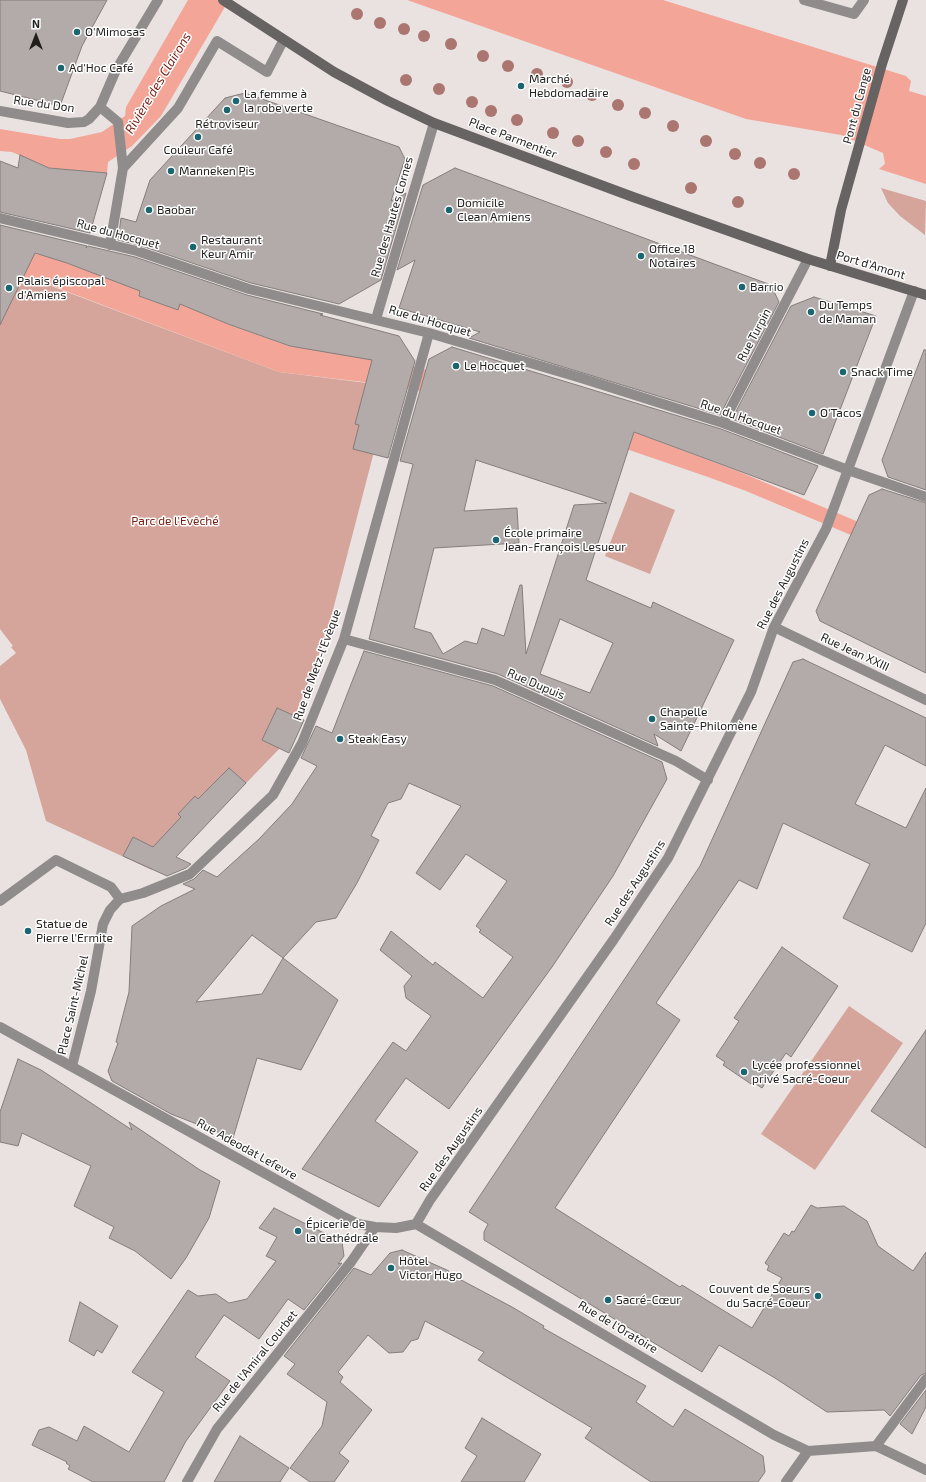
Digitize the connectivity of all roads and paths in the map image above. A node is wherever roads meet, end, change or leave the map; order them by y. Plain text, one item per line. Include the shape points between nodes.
1 (158, 0) edge
2 (804, 0) edge
3 (864, 0) edge
4 (904, 0) edge
5 (225, 2) edge
6 (283, 41) junction
7 (100, 107) junction
8 (0, 111) edge
9 (434, 122) junction
10 (123, 168) junction
11 (0, 218) edge
12 (110, 245) junction
13 (808, 260) junction
14 (830, 266) junction
15 (914, 291) junction
16 (926, 295) edge
17 (376, 319) junction
18 (429, 333) junction
19 (723, 423) junction
20 (848, 470) junction
21 (926, 496) edge
22 (774, 628) junction
23 (344, 638) junction
24 (926, 700) edge
25 (708, 780) junction
26 (120, 899) junction
27 (0, 901) edge
28 (0, 1027) edge
29 (72, 1066) junction
30 (416, 1224) junction
31 (375, 1227) junction
32 (926, 1379) edge
33 (876, 1446) junction
34 (808, 1451) junction
35 (926, 1470) edge
36 (186, 1482) edge
37 (786, 1482) edge

1 - 7 street, Rue du Don via 116,70
2 - 3 street via 854,14
4 - 14 main road, Pont du Cange via 882,64 841,210
5 - 6 main road, Place Parmentier
6 - 9 main road, Place Parmentier via 388,101
6 - 10 street via 267,72 217,41 178,108
7 - 8 street, Rue du Don via 94,116 84,122 68,122
7 - 10 street via 118,122
9 - 13 main road, Place Parmentier via 626,195
9 - 17 street, Rue des Hautes Cornes
10 - 12 street
11 - 12 street, Rue du Hocquet
12 - 17 street, Rue du Hocquet via 137,251 249,288
13 - 14 main road, Port d'Amont
13 - 19 street, Rue Turpin
14 - 15 main road, Port d'Amont
15 - 16 main road, Port d'Amont
15 - 20 street
17 - 18 street, Rue du Hocquet
18 - 19 street, Rue du Hocquet
18 - 23 street, Rue de Metz-l'Evèque
19 - 20 street, Rue du Hocquet
20 - 21 street, Rue du Hocquet
20 - 22 street, Rue des Augustins via 826,529
22 - 24 street, Rue Jean XXIII
22 - 25 street, Rue des Augustins via 751,692
23 - 25 street, Rue Dupuis via 495,680 676,761
23 - 26 street, Rue de Metz-l'Evèque via 302,743 272,795 190,874 143,893
25 - 30 street, Rue des Augustins via 668,858 430,1200
26 - 27 street via 111,887 56,860
26 - 29 street, Place Saint-Michel via 110,910 103,924 91,991
28 - 29 street, Place Saint-Michel
29 - 31 street, Rue Adeodat Lefevre via 342,1216 358,1224
30 - 31 street, Rue Adeodat Lefevre via 396,1228
30 - 34 street, Rue de l'Oratoire via 774,1435
31 - 36 street, Rue de l'Amiral Courbet via 352,1262 217,1429
32 - 33 street
33 - 34 street
33 - 35 street
34 - 37 street

